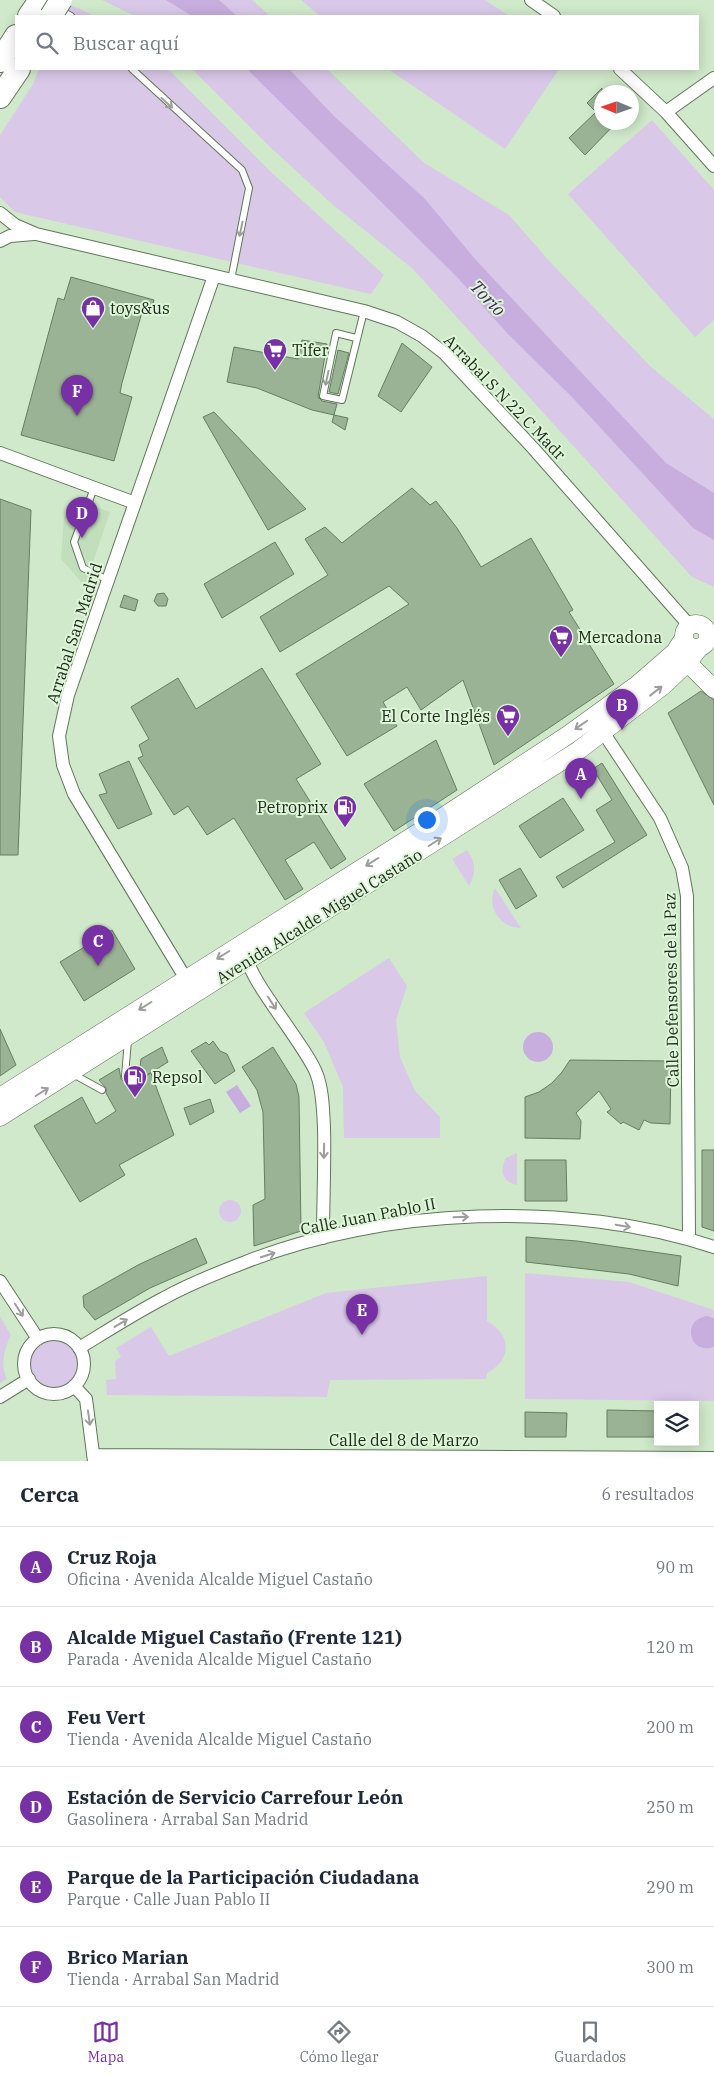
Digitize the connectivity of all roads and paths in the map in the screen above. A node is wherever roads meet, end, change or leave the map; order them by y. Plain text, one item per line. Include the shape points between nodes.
1 (531, 0) edge
2 (44, 8) edge
3 (68, 15) edge
4 (553, 15) edge
5 (15, 42) edge
6 (11, 68) edge
7 (133, 70) edge
8 (621, 70) edge
9 (714, 78) edge
10 (0, 97) edge
11 (0, 110) edge
12 (666, 112) junction
13 (714, 166) edge
14 (0, 213) edge
15 (36, 234) junction
16 (0, 241) edge
17 (214, 276) junction
18 (230, 280) junction
19 (364, 311) junction
20 (356, 338) junction
21 (0, 453) edge
22 (94, 488) junction
23 (135, 503) junction
24 (108, 580) junction
25 (714, 614) edge
26 (698, 636) edge
27 (714, 689) edge
28 (603, 732) junction
29 (261, 932) junction
30 (246, 961) junction
31 (220, 978) junction
32 (186, 979) junction
33 (176, 1006) junction
34 (129, 1037) junction
35 (72, 1073) junction
36 (125, 1076) dead end
37 (102, 1090) dead end
38 (0, 1097) edge
39 (0, 1117) edge
40 (323, 1238) junction
41 (689, 1239) junction
42 (714, 1247) edge
43 (0, 1281) edge
44 (38, 1339) junction
45 (79, 1348) junction
46 (29, 1379) junction
47 (74, 1386) junction
48 (0, 1397) edge
49 (94, 1458) edge
50 (322, 1458) edge
51 (714, 1458) edge
52 (685, 1460) edge

1 - 4 street
2 - 3 lane
5 - 6 highway
6 - 10 highway
6 - 11 street
7 -> 18 lane via 242,170 249,188
8 - 12 street
9 - 12 street
12 - 13 street
14 - 15 street, Arrabal S N 22 C Madr via 15,225
15 - 16 street, Arrabal S N 22 C Madr via 22,234
15 - 17 street, Arrabal S N 22 C Madr
17 - 18 street, Arrabal S N 22 C Madr
17 - 23 street, Arrabal San Madrid
18 - 19 street, Arrabal S N 22 C Madr
19 - 20 lane
19 - 26 street, Arrabal S N 22 C Madr via 397,322 444,353 539,455
20 -> 20 lane via 336,333 323,396 342,400
21 - 22 street
22 - 23 street
22 - 24 lane via 74,542 84,568
23 - 24 street, Arrabal San Madrid
24 - 32 street, Arrabal San Madrid via 68,695 59,736 63,765 74,794
25 - 26 main road, Avenida Alcalde Miguel Castaño
26 - 27 main road via 693,668
28 -> 26 main road, Avenida Alcalde Miguel Castaño via 664,685
26 -> 29 main road, Avenida Alcalde Miguel Castaño via 575,730
30 -> 28 main road, Avenida Alcalde Miguel Castaño via 476,817
28 - 41 street, Calle Defensores de la Paz via 660,818 682,868 687,896
29 - 30 street via 251,943
29 -> 32 main road, Avenida Alcalde Miguel Castaño
30 - 31 main road, Avenida Alcalde Miguel Castaño
30 -> 40 street via 317,1074 323,1098
31 - 32 street via 206,981
31 - 33 main road, Avenida Alcalde Miguel Castaño
32 - 33 street via 183,995
32 -> 38 main road, Avenida Alcalde Miguel Castaño
33 - 34 main road, Avenida Alcalde Miguel Castaño
34 - 35 main road, Avenida Alcalde Miguel Castaño
34 - 36 lane
35 - 37 lane
39 -> 35 main road, Avenida Alcalde Miguel Castaño
40 -> 41 street, Calle Juan Pablo II via 434,1218 482,1216 576,1218
45 -> 40 street, Calle Juan Pablo II via 164,1297 245,1262
41 - 42 street, Calle Juan Pablo II
43 -> 44 street
44 - 45 street via 60,1335
44 - 46 street via 25,1357
45 - 47 street via 83,1371
46 - 47 street via 42,1391 50,1393
46 - 48 street
47 -> 49 street via 86,1399
49 - 50 street, Calle del 8 de Marzo
50 - 52 street, Calle del 8 de Marzo
51 - 52 street, Calle del 8 de Marzo

